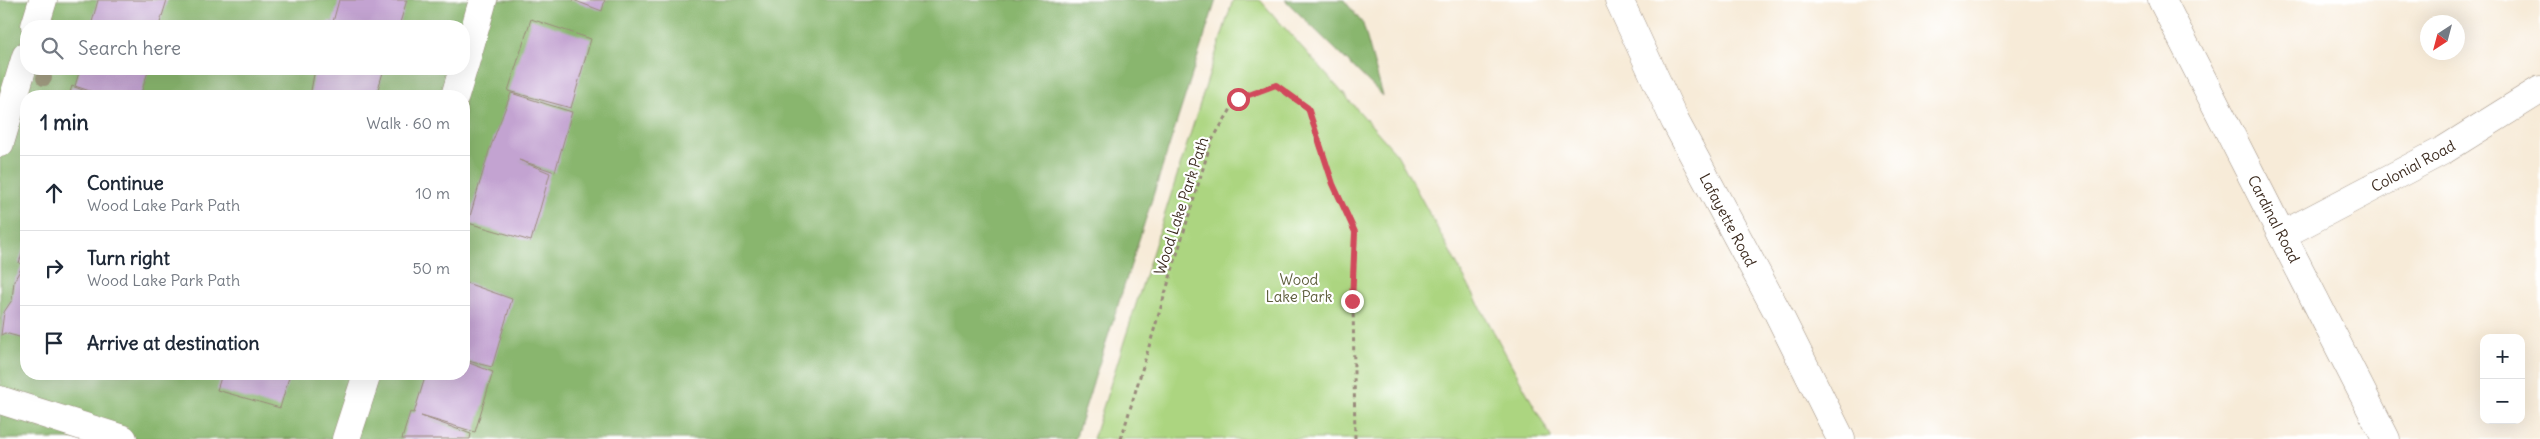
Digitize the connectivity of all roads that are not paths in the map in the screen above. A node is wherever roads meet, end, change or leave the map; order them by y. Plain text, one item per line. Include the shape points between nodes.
1 (43, 0) edge
2 (483, 0) edge
3 (1619, 0) edge
4 (2162, 0) edge
5 (37, 20) edge
6 (470, 47) edge
7 (20, 75) edge
8 (462, 75) edge
9 (457, 90) edge
10 (2540, 90) edge
11 (0, 144) edge
12 (2282, 235) junction
13 (365, 380) edge
14 (0, 400) edge
15 (122, 439) edge
16 (346, 439) edge
17 (1841, 439) edge
18 (2386, 439) edge

1 - 5 street
2 - 6 street
3 - 17 street, Lafayette Road via 1675,121
4 - 12 street, Cardinal Road
7 - 11 street
8 - 9 street
10 - 12 street, Colonial Road via 2444,150
12 - 18 street, Cardinal Road
13 - 16 street
14 - 15 street

